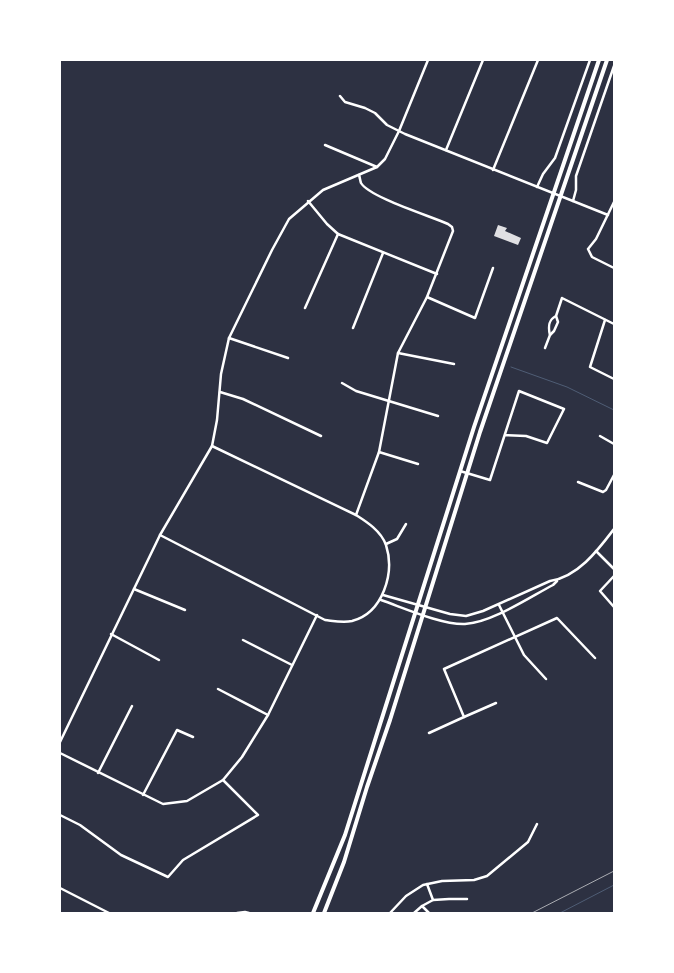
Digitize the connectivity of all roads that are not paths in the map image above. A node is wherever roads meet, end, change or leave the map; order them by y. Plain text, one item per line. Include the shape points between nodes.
1 (428, 60) edge
2 (484, 60) edge
3 (538, 60) edge
4 (590, 60) edge
5 (599, 60) edge
6 (607, 60) edge
7 (614, 66) edge
8 (340, 96) dead end
9 (399, 131) junction
10 (325, 145) dead end
11 (446, 150) junction
12 (377, 167) junction
13 (493, 170) junction
14 (359, 175) junction
15 (537, 187) junction
16 (552, 193) junction
17 (561, 195) junction
18 (308, 201) junction
19 (573, 201) junction
20 (614, 202) edge
21 (608, 215) junction
22 (338, 234) junction
23 (383, 253) junction
24 (493, 268) dead end
25 (614, 268) edge
26 (436, 274) junction
27 (427, 297) junction
28 (305, 308) dead end
29 (556, 316) junction
30 (605, 320) junction
31 (614, 324) edge
32 (353, 328) dead end
33 (550, 335) junction
34 (228, 338) junction
35 (544, 348) dead end
36 (398, 352) junction
37 (288, 358) dead end
38 (454, 364) dead end
39 (614, 379) edge
40 (342, 383) dead end
41 (220, 392) junction
42 (388, 401) junction
43 (438, 416) dead end
44 (505, 435) junction
45 (321, 436) dead end
46 (600, 436) dead end
47 (614, 444) edge
48 (212, 446) junction
49 (379, 452) junction
50 (418, 464) dead end
51 (460, 470) junction
52 (467, 473) junction
53 (614, 475) edge
54 (578, 482) dead end
55 (356, 515) junction
56 (406, 524) dead end
57 (614, 529) edge
58 (160, 535) junction
59 (386, 544) junction
60 (596, 551) junction
61 (614, 570) edge
62 (614, 576) edge
63 (558, 580) junction
64 (134, 589) junction
65 (383, 595) junction
66 (381, 600) junction
67 (499, 604) junction
68 (417, 605) junction
69 (425, 607) junction
70 (614, 607) edge
71 (185, 610) dead end
72 (415, 612) junction
73 (503, 612) junction
74 (423, 614) junction
75 (317, 616) junction
76 (111, 634) junction
77 (514, 637) junction
78 (243, 640) dead end
79 (594, 658) dead end
80 (158, 660) dead end
81 (292, 665) junction
82 (546, 679) dead end
83 (218, 689) dead end
84 (496, 703) dead end
85 (132, 706) dead end
86 (268, 715) junction
87 (464, 717) junction
88 (429, 733) dead end
89 (193, 737) dead end
90 (60, 742) edge
91 (60, 753) edge
92 (98, 773) junction
93 (223, 780) junction
94 (143, 794) junction
95 (60, 815) edge
96 (537, 824) dead end
97 (427, 884) junction
98 (60, 888) edge
99 (467, 899) dead end
100 (433, 900) junction
101 (422, 906) junction
102 (315, 912) edge
103 (109, 913) edge
104 (238, 913) edge
105 (249, 913) edge
106 (324, 913) edge
107 (390, 913) edge
108 (414, 913) edge
109 (429, 913) edge

1 - 9 street
2 - 11 street
3 - 13 street
4 - 15 street via 555,158
5 - 16 main road
6 - 17 main road
7 - 19 street via 576,176
8 - 9 street via 345,102 375,113
9 - 11 street
9 - 12 street via 385,159
10 - 12 street
11 - 13 street
12 - 14 street
13 - 15 street
14 - 18 street via 323,190
14 - 26 street via 361,183 369,190 451,226 452,236
15 - 16 street
16 - 17 street
16 - 51 main road
17 - 19 street
17 - 52 main road
18 - 22 street
18 - 34 street via 289,219
19 - 21 street
20 - 21 street
21 - 25 street via 588,249 592,257
22 - 23 street
22 - 28 street
23 - 26 street
23 - 32 street
24 - 27 street via 475,318
26 - 27 street
27 - 36 street
29 - 30 street via 562,298
29 - 33 street via 558,322
29 - 33 street via 548,327
30 - 31 street
30 - 39 street via 590,367
33 - 35 street
34 - 37 street
34 - 41 street
36 - 38 street
36 - 42 street
40 - 42 street
41 - 45 street via 243,399
41 - 48 street
42 - 43 street
42 - 49 street
44 - 44 street via 526,436 548,443 564,409 519,391
44 - 52 street via 490,480
46 - 47 street
48 - 55 street
48 - 58 street
49 - 50 street
49 - 55 street
51 - 52 street
51 - 68 main road
52 - 69 main road
53 - 54 street via 603,492
55 - 59 street via 370,524
56 - 59 street via 397,539
57 - 60 street
58 - 64 street
58 - 75 street
59 - 65 street via 388,570
60 - 61 street
60 - 63 street via 576,570
62 - 70 street via 600,591
63 - 67 street
63 - 73 street
64 - 71 street
64 - 76 street
65 - 66 street
65 - 68 street
66 - 72 street
66 - 75 street via 352,621 338,622
67 - 69 street via 466,616
67 - 73 street
68 - 69 street
68 - 72 main road
69 - 74 main road
72 - 74 street
72 - 102 main road via 344,835
73 - 74 street via 464,624
73 - 77 street
74 - 106 main road via 344,862
75 - 81 street
76 - 80 street
76 - 90 street
77 - 79 street via 557,618
77 - 82 street via 524,655
77 - 87 street via 444,669
78 - 81 street
81 - 86 street
83 - 86 street
84 - 87 street
85 - 92 street
86 - 93 street via 242,757
87 - 88 street
89 - 94 street via 177,730
91 - 92 street
92 - 94 street
93 - 94 street via 187,802 163,804
93 - 95 street via 258,815 183,860 168,877 121,855 80,825
96 - 97 street via 528,842 487,876 465,882
97 - 100 street
97 - 107 street via 406,896
98 - 103 street
99 - 100 street
100 - 101 street
101 - 108 street
101 - 109 street
102 - 106 main road
104 - 105 street

